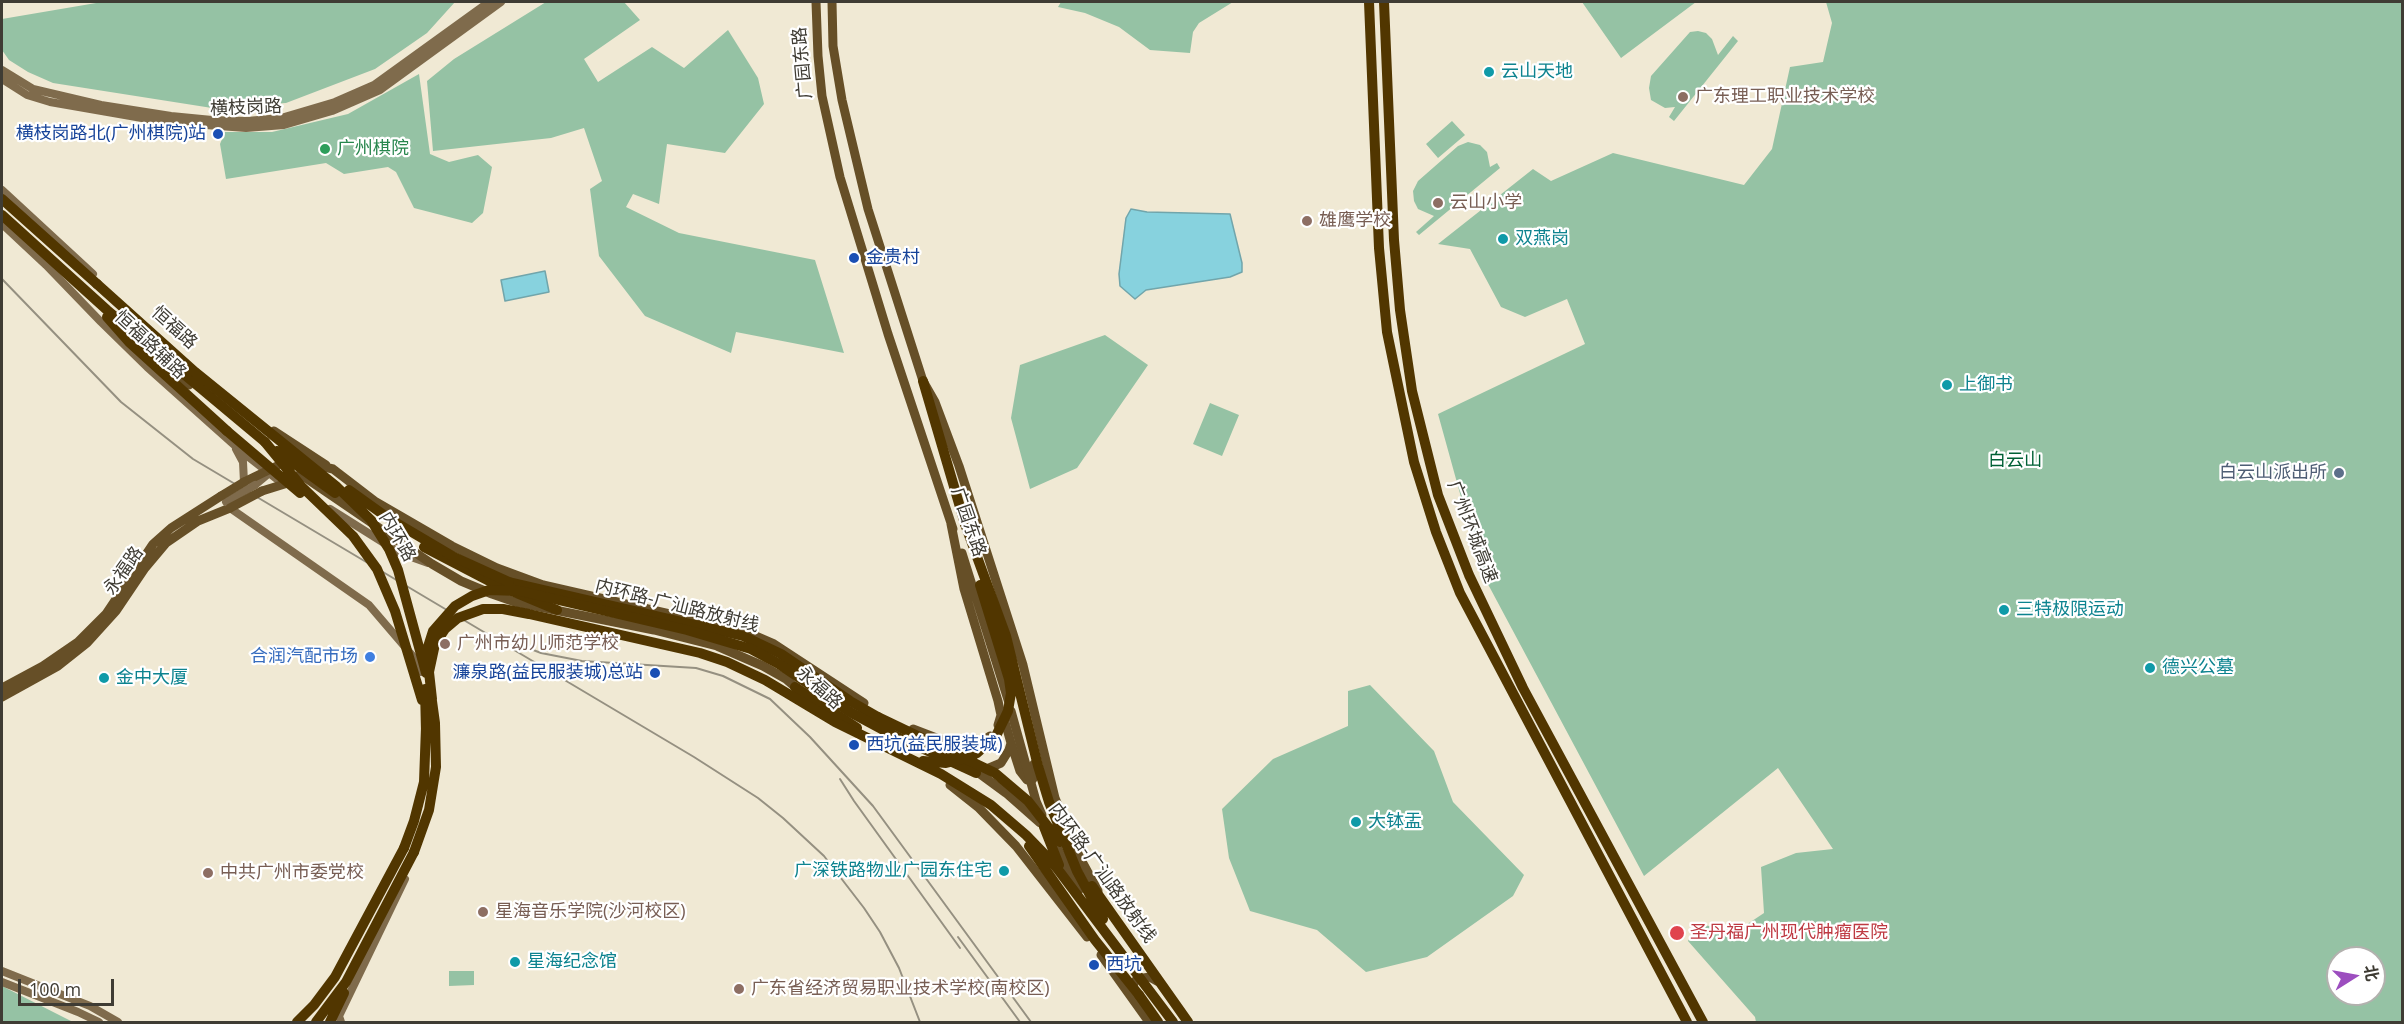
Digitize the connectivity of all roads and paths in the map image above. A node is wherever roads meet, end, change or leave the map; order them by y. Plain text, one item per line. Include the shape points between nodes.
1 (489, 2) edge
2 (501, 2) edge
3 (816, 2) edge
4 (831, 2) edge
5 (1369, 2) edge
6 (1384, 2) edge
7 (2, 70) edge
8 (2, 80) edge
9 (2, 191) edge
10 (2, 200) edge
11 (2, 215) edge
12 (2, 224) edge
13 (79, 267) junction
14 (93, 301) junction
15 (138, 318) junction
16 (128, 348) junction
17 (923, 381) junction
18 (268, 428) junction
19 (231, 441) junction
20 (265, 442) junction
21 (277, 456) junction
22 (286, 464) junction
23 (333, 469) junction
24 (270, 471) junction
25 (244, 482) junction
26 (283, 483) junction
27 (313, 484) junction
28 (259, 488) junction
29 (226, 502) junction
30 (951, 524) junction
31 (965, 524) junction
32 (353, 536) junction
33 (432, 564) junction
34 (996, 581) junction
35 (557, 610) junction
36 (1026, 674) junction
37 (795, 687) junction
38 (2, 688) edge
39 (2, 697) edge
40 (432, 699) junction
41 (998, 701) junction
42 (1022, 711) junction
43 (426, 732) junction
44 (941, 740) junction
45 (1011, 743) junction
46 (919, 762) junction
47 (976, 773) junction
48 (1036, 801) junction
49 (1087, 872) junction
50 (367, 944) junction
51 (1133, 948) junction
52 (1106, 962) junction
53 (2, 970) edge
54 (1157, 981) junction
55 (2, 982) edge
56 (1136, 997) junction
57 (102, 1020) edge
58 (118, 1023) edge
59 (297, 1023) edge
60 (316, 1023) edge
61 (330, 1023) edge
62 (341, 1023) edge
63 (1149, 1023) edge
64 (1158, 1023) edge
65 (1174, 1023) edge
66 (1187, 1023) edge
67 (1687, 1023) edge
68 (1703, 1023) edge

1 - 7 main road, 横枝岗路 via 374,85 281,118 212,120 101,105 33,89
2 - 8 main road, 横枝岗路 via 380,90 332,111 284,124 237,128 165,123 50,102 27,95
3 - 30 main road, 广园东路 via 822,96 840,177
4 - 17 main road, 广园东路 via 833,46 853,152
5 - 67 highway, 广州环城高速 via 1379,248 1387,332 1414,462 1460,593
6 - 68 highway, 广州环城高速 via 1397,275 1412,391 1438,495 1469,575 1523,688
9 - 13 highway
9 - 15 main road, 恒福路辅路
10 - 13 highway, 内环路
10 - 15 main road, 恒福路
11 - 14 main road, 恒福路
11 - 20 highway, 内环路 via 107,310
12 - 16 main road, 恒福路辅路
13 - 18 highway, 内环路, bridge via 195,372
14 - 16 main road
14 - 21 main road, 恒福路 via 146,351
14 - 32 highway, bridge via 121,334 173,382
15 - 18 main road, 恒福路
16 - 19 main road, 恒福路辅路
17 - 31 highway
17 - 34 main road, 广园东路 via 946,428
18 - 21 main road
18 - 23 main road, 恒福路
18 - 40 highway, 内环路, bridge via 352,501 383,539 402,581
18 - 66 highway, 内环路-广汕路放射线, bridge via 388,518 466,564 525,586 755,640 864,710 995,773 1038,813
19 - 24 main road, 恒福路辅路
19 - 25 main road via 243,462
20 - 32 highway, 内环路, bridge via 301,486
20 - 35 highway, bridge via 337,494 424,547 497,585
21 - 22 main road, 恒福路
21 - 24 main road
22 - 23 main road, 永福路 via 304,462
22 - 24 main road, 永福路
22 - 27 main road, 恒福路
23 - 44 main road, 永福路 via 376,502 497,568 543,585 760,637 880,713
24 - 25 main road, 永福路
24 - 26 main road, 恒福路辅路
24 - 28 main road, 永福路
25 - 29 main road, 永福路, bridge
26 - 27 main road
26 - 28 main road
26 - 33 main road, 恒福路辅路 via 400,553
27 - 33 main road, 永福路
28 - 29 main road, bridge
29 - 38 main road, 永福路 via 171,528 153,544 106,614 78,642
29 - 39 main road, 永福路 via 159,549 116,611 87,643 50,671
29 - 62 main road via 369,605 417,661 435,705 440,743 431,820 339,1016
30 - 41 main road via 964,589
30 - 48 main road, 广园东路, bridge
31 - 46 highway, bridge via 1007,671 1011,693 1008,711 996,736 973,755 946,763
31 - 65 highway, bridge via 1006,636 1041,776 1067,849 1099,912
32 - 43 highway, 内环路, bridge via 389,596 415,674
33 - 35 main road, 永福路 via 503,599
34 - 36 main road, 广园东路
34 - 42 main road
35 - 37 main road, 永福路 via 717,646 756,662
36 - 42 main road
36 - 49 main road, 广园东路 via 1055,798
37 - 46 highway
37 - 52 main road, 永福路 via 836,726 930,772 967,798 1016,846
40 - 46 highway, 内环路-广汕路放射线, bridge via 430,663 435,644 445,629 465,614 503,609 716,658
40 - 50 highway, 内环路, bridge via 436,767 426,821
41 - 44 main road via 1000,721 985,741 969,745
41 - 45 main road
42 - 45 main road via 1034,778 1024,778
43 - 47 highway, bridge via 425,657 433,631 463,601 499,589 733,642 765,655 850,712
43 - 59 highway, 内环路, bridge via 421,795 404,848 335,977
44 - 47 main road
45 - 47 main road via 1000,763
46 - 56 highway, bridge via 977,795 1013,828
46 - 65 highway, 内环路-广汕路放射线, bridge via 986,801 1030,840 1073,888
47 - 49 main road via 1022,806
48 - 56 highway, bridge via 1071,891
48 - 65 main road, 广园东路, bridge via 1077,888
49 - 51 main road, 广园东路
50 - 60 highway, 内环路 via 340,992
50 - 61 highway
51 - 52 main road via 1128,962
51 - 54 main road, 广园东路
52 - 56 main road
53 - 57 main road via 69,996
54 - 56 main road via 1150,977 1137,979 1132,987
54 - 66 main road, 广园东路
55 - 57 main road
56 - 63 main road
56 - 64 highway
57 - 58 main road

